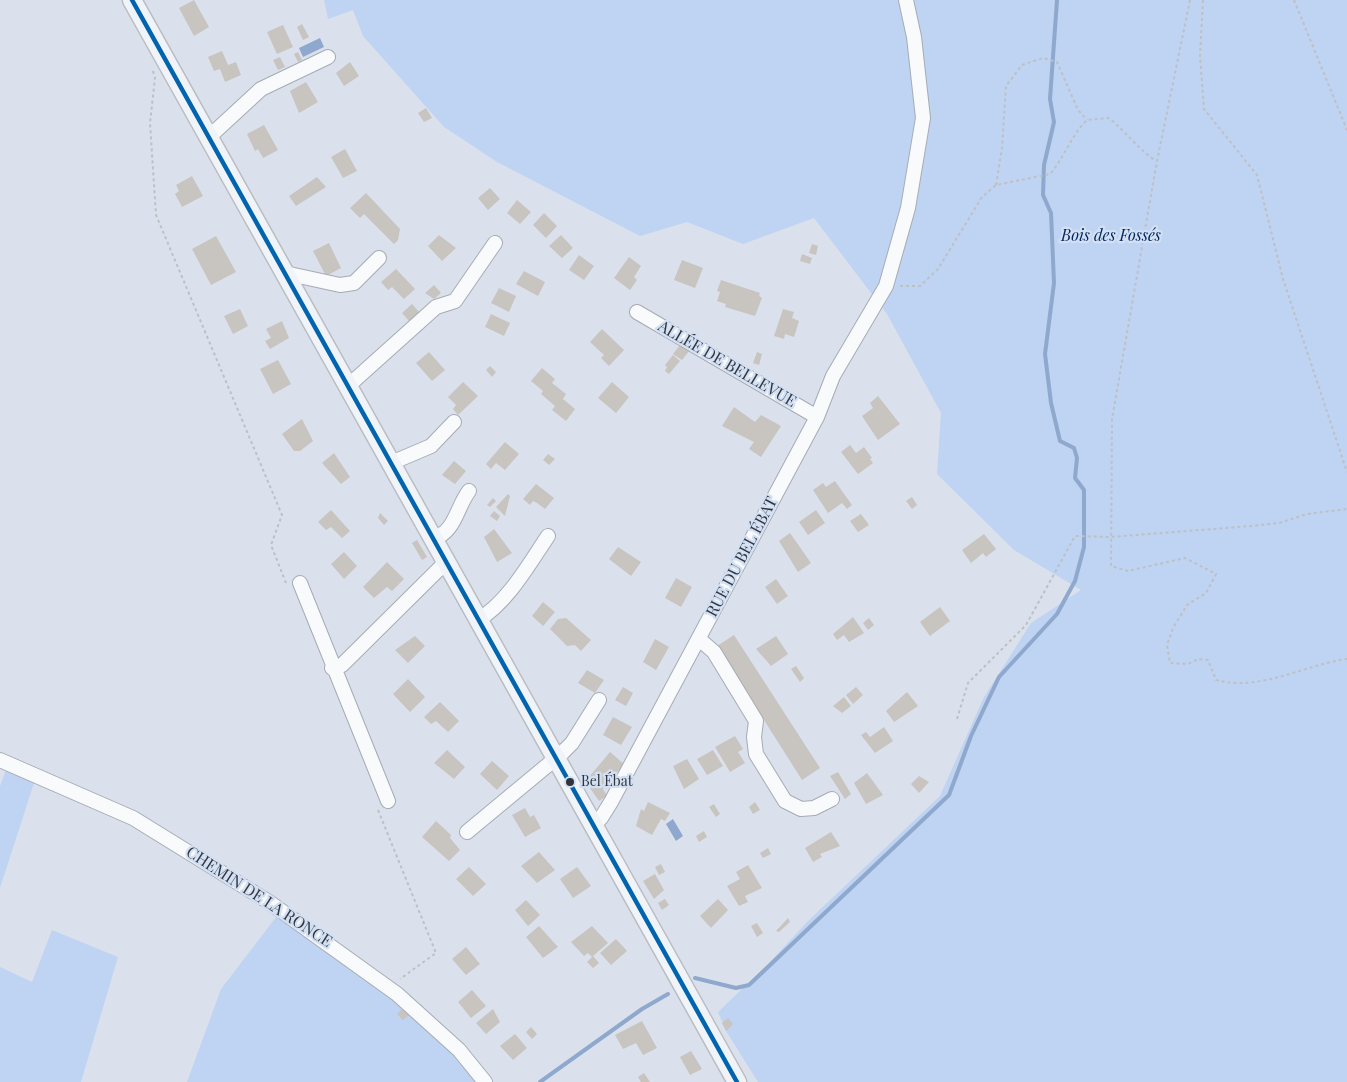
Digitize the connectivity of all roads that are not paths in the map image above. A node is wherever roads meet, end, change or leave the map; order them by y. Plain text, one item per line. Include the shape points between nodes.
1 (132, 0) edge
2 (906, 0) edge
3 (328, 57) dead end
4 (209, 137) junction
5 (495, 243) dead end
6 (379, 258) dead end
7 (285, 273) junction
8 (637, 312) dead end
9 (348, 386) junction
10 (817, 417) junction
11 (454, 422) dead end
12 (391, 463) junction
13 (469, 491) dead end
14 (548, 536) dead end
15 (433, 539) junction
16 (446, 562) junction
17 (294, 586) road end
18 (478, 620) junction
19 (699, 639) junction
20 (332, 668) junction
21 (599, 700) dead end
22 (556, 759) junction
23 (0, 760) edge
24 (832, 799) dead end
25 (383, 805) road end
26 (593, 825) junction
27 (467, 832) dead end
28 (485, 1082) edge
29 (737, 1082) edge

1 - 4 main road
2 - 10 street, RUE DU BEL ÉBAT via 923,118 908,208 888,284 834,376
3 - 4 street via 261,89
4 - 7 main road
5 - 9 street via 455,301 436,308
6 - 7 street via 354,283 340,285
7 - 9 main road
8 - 10 street, ALLÉE DE BELLEVUE
9 - 12 main road
10 - 19 street, RUE DU BEL ÉBAT
11 - 12 street via 431,446
12 - 15 main road
13 - 15 street via 450,527
14 - 18 street via 502,598
15 - 16 main road
16 - 18 main road
16 - 20 street via 342,665
17 - 20 street
18 - 22 main road
19 - 24 street via 714,652 756,721 756,754 785,801 801,809 814,808
19 - 26 street, RUE DU BEL ÉBAT via 611,802
20 - 25 street
21 - 22 street via 572,743
22 - 26 main road
22 - 27 street
23 - 28 street, CHEMIN DE LA RONCE via 133,818 289,915 388,987 459,1050
26 - 29 main road

